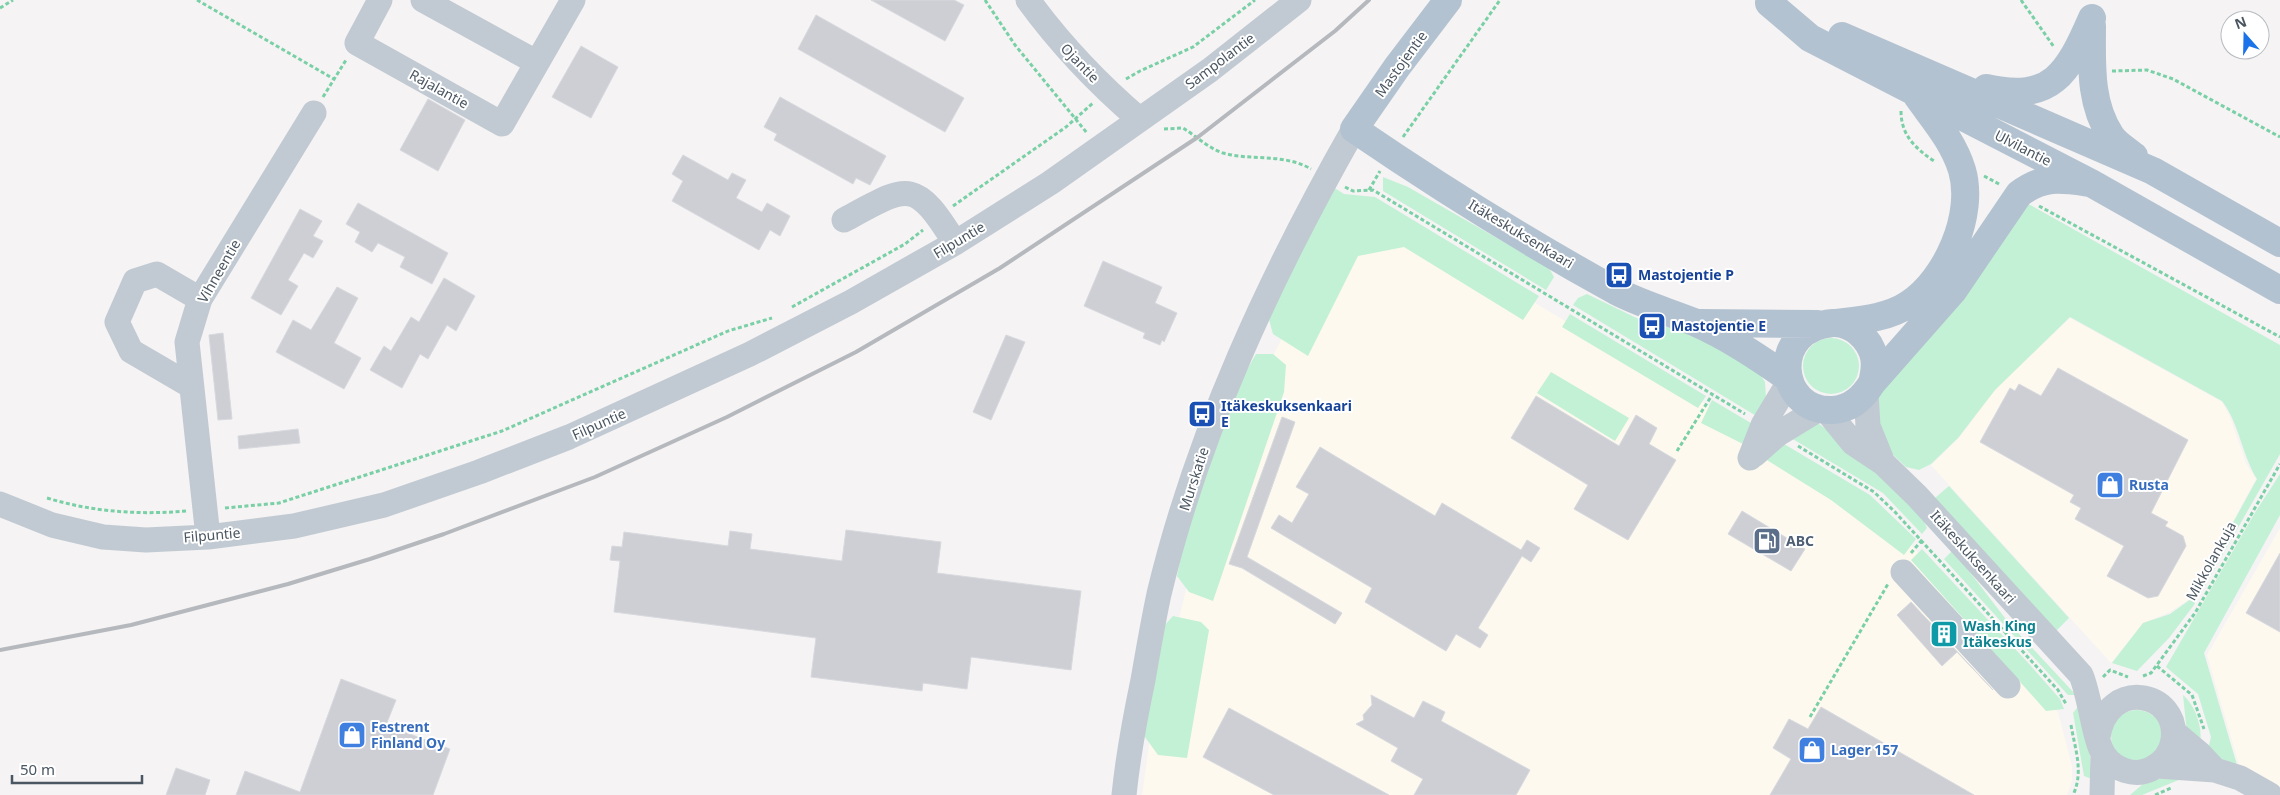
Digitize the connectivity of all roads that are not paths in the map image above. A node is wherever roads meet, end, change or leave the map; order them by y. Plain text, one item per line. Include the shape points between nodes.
1 (380, 0) edge
2 (423, 0) edge
3 (573, 0) edge
4 (1028, 0) edge
5 (1299, 0) edge
6 (1448, 0) edge
7 (1766, 2) edge
8 (2093, 9) edge
9 (536, 62) junction
10 (2082, 67) junction
11 (1918, 85) junction
12 (314, 113) road end
13 (1148, 126) junction
14 (1354, 129) junction
15 (2153, 171) junction
16 (2091, 183) junction
17 (844, 220) dead end
18 (2280, 242) edge
19 (955, 243) junction
20 (2280, 290) edge
21 (200, 299) junction
22 (1696, 323) junction
23 (1827, 324) junction
24 (1789, 380) junction
25 (191, 386) junction
26 (1869, 388) junction
27 (1823, 409) junction
28 (1883, 463) junction
29 (0, 504) edge
30 (208, 537) junction
31 (1900, 570) road end
32 (2081, 675) junction
33 (2008, 686) dead end
34 (2134, 697) junction
35 (2174, 732) junction
36 (2101, 746) junction
37 (2151, 769) junction
38 (2215, 770) junction
39 (1124, 795) edge
40 (2102, 795) edge
41 (2117, 795) edge
42 (2270, 795) edge

1 - 9 street, Rajalantie via 357,43 502,124
2 - 9 street
3 - 9 street, Rajalantie
4 - 13 street, Ojantie via 1051,32 1107,92
5 - 13 street, Sampolantie via 1210,70
6 - 14 main road, Mastojentie
7 - 11 main road, Ulvilantie
7 - 11 main road, Ulvilantie via 1810,38
8 - 10 main road
10 - 11 main road via 2031,92 2010,94
10 - 15 main road via 2112,137
11 - 15 main road, Ulvilantie
11 - 16 main road, Ulvilantie
11 - 23 main road, Itäkeskuksenkaari via 1953,145 1962,172 1963,220 1954,246 1940,272 1909,304 1868,320
12 - 21 street, Vihneentie
13 - 19 street, Filpuntie via 1100,148
14 - 22 main road, Itäkeskuksenkaari via 1528,240 1619,292
14 - 39 street, Murskatie via 1252,329 1197,466 1159,595
15 - 18 main road, Ulvilantie
16 - 20 main road, Ulvilantie
16 - 26 main road via 2057,178 2033,183 2019,194 1953,291
17 - 19 street via 894,193 908,192 920,197 939,217
19 - 30 street, Filpuntie via 750,354 586,430 384,505 294,526
21 - 25 street, Vihneentie via 187,342
21 - 25 street via 157,274 135,281 117,322 131,351
22 - 23 main road, Itäkeskuksenkaari
22 - 24 main road, Itäkeskuksenkaari via 1746,349
23 - 24 main road via 1803,333 1792,346 1787,362
23 - 26 main road via 1849,326 1869,344 1875,370
24 - 27 main road via 1807,404
24 - 27 street via 1771,430
25 - 30 street, Vihneentie
26 - 27 main road via 1854,403 1841,409
26 - 28 street, Itäkeskuksenkaari via 1868,426
27 - 28 street, Itäkeskuksenkaari via 1853,443
28 - 32 street, Itäkeskuksenkaari
29 - 30 street, Filpuntie via 52,525 102,537 146,540
31 - 33 street
32 - 34 street, Itäkeskuksenkaari
32 - 36 street, Itäkeskuksenkaari
34 - 35 street via 2156,703 2165,710
34 - 36 street via 2120,701 2108,710 2100,722
35 - 37 street via 2171,749 2161,764
35 - 38 street
36 - 37 street via 2114,766 2129,772
36 - 40 street, Itäkeskuksenkaari
37 - 38 street
37 - 41 street
38 - 42 street via 2240,778

